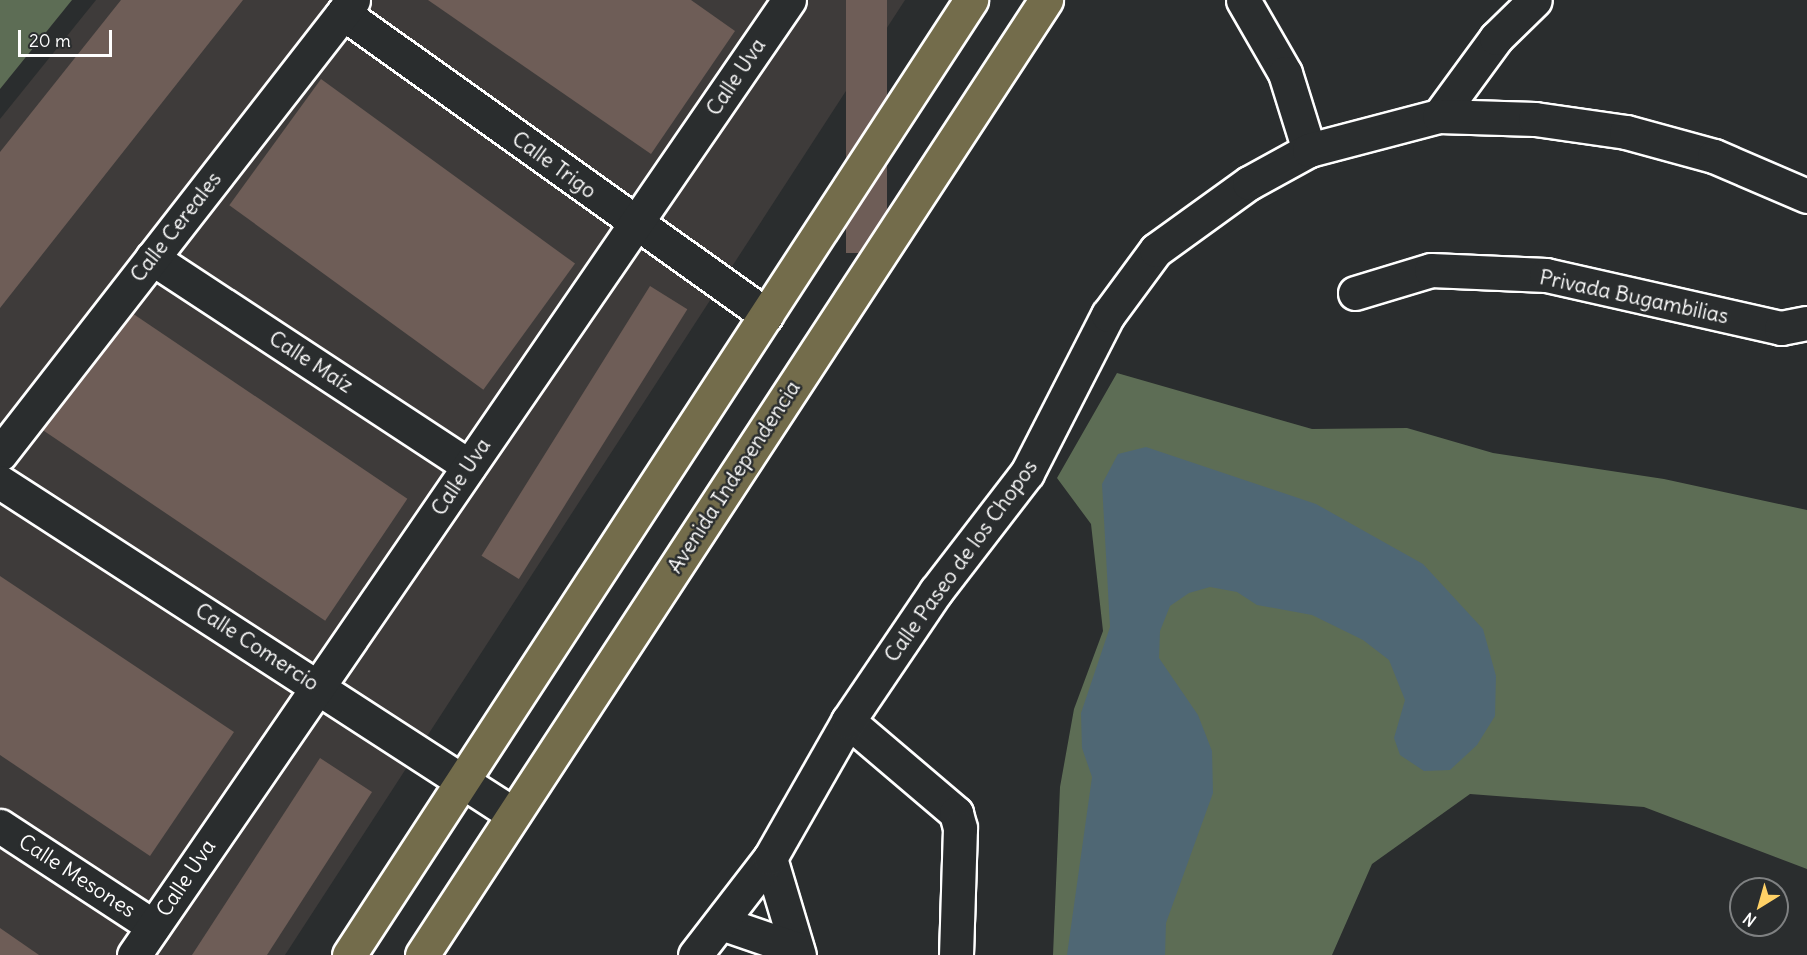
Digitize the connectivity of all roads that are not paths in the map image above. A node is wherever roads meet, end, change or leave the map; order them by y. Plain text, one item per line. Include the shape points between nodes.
1 (789, 0) edge
2 (971, 0) edge
3 (1046, 0) edge
4 (1243, 0) edge
5 (1535, 0) edge
6 (348, 6) edge
7 (1439, 116) junction
8 (1309, 150) junction
9 (1807, 196) edge
10 (636, 223) junction
11 (152, 258) junction
12 (1355, 293) dead end
13 (766, 315) junction
14 (1807, 323) edge
15 (6, 434) edge
16 (469, 466) junction
17 (0, 482) edge
18 (318, 687) junction
19 (848, 721) junction
20 (462, 780) junction
21 (513, 814) junction
22 (0, 826) edge
23 (770, 858) junction
24 (721, 923) junction
25 (153, 926) junction
26 (798, 952) edge
27 (134, 955) edge
28 (350, 955) edge
29 (422, 955) edge
30 (695, 955) edge
31 (956, 955) edge

1 - 10 street, Calle Uva
2 - 13 main road
3 - 21 main road, Avenida Independencia
4 - 8 street via 1285,73
5 - 7 street via 1496,38
6 - 10 street, Calle Trigo
6 - 11 street, Calle Cereales
7 - 8 street, Calle Paseo de los Chopos
7 - 9 street, Calle Paseo de los Chopos via 1535,119 1626,132 1714,156
8 - 19 street, Calle Paseo de los Chopos via 1249,183 1156,250 1108,315 1027,473 936,591
10 - 13 street, Calle Trigo
10 - 16 street, Calle Uva
11 - 15 street, Calle Cereales
11 - 16 street, Calle Maíz
12 - 14 street, Privada Bugambilias via 1431,270 1546,275 1781,328
13 - 20 main road
16 - 18 street, Calle Uva
17 - 18 street, Calle Comercio
18 - 20 street, Calle Comercio
18 - 25 street, Calle Uva
19 - 23 street, Calle Paseo de los Chopos
19 - 31 street via 956,813 960,828
20 - 21 street, Calle Comercio
20 - 28 main road
21 - 29 main road, Avenida Independencia
22 - 25 street, Calle Mesones
23 - 24 street, Calle Paseo de los Chopos
23 - 26 street
24 - 26 street
24 - 30 street, Calle Paseo de los Chopos
25 - 27 street, Calle Uva

